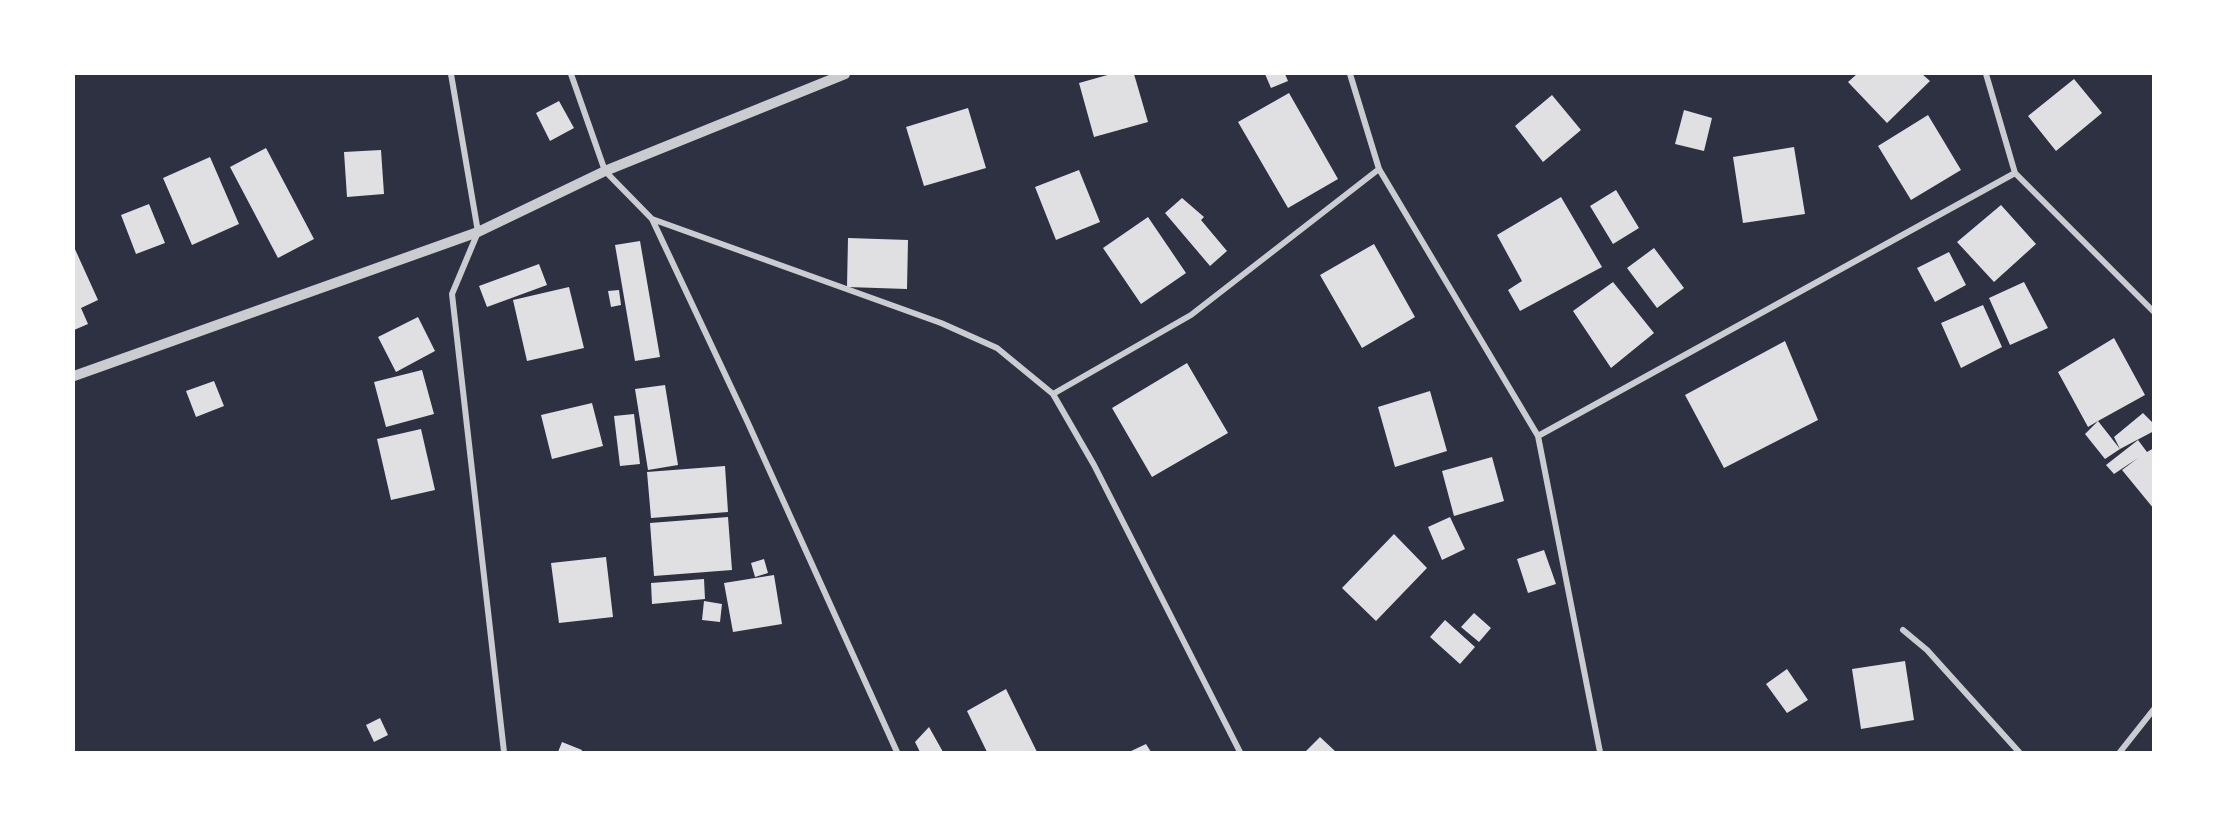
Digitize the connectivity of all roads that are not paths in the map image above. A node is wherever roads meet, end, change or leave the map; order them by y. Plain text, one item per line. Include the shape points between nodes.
1 (451, 74) edge
2 (571, 74) edge
3 (845, 74) edge
4 (1350, 74) edge
5 (1986, 74) edge
6 (1379, 169) junction
7 (604, 171) junction
8 (2015, 173) junction
9 (652, 219) junction
10 (478, 232) junction
11 (2154, 312) edge
12 (74, 376) edge
13 (1053, 394) junction
14 (1538, 436) junction
15 (1903, 630) dead end
16 (2154, 709) edge
17 (504, 753) edge
18 (897, 753) edge
19 (1240, 753) edge
20 (1600, 753) edge
21 (2019, 753) edge
22 (2120, 753) edge

1 - 10 street
2 - 7 street
3 - 7 street
4 - 6 street
5 - 8 street
6 - 13 street via 1191,315
6 - 14 street
7 - 9 street
7 - 10 street
8 - 11 street
8 - 14 street
9 - 13 street via 941,323 997,348
9 - 18 street
10 - 12 street
10 - 17 street via 452,294
13 - 19 street via 1094,465
14 - 20 street
15 - 21 street via 1927,650
16 - 22 street

